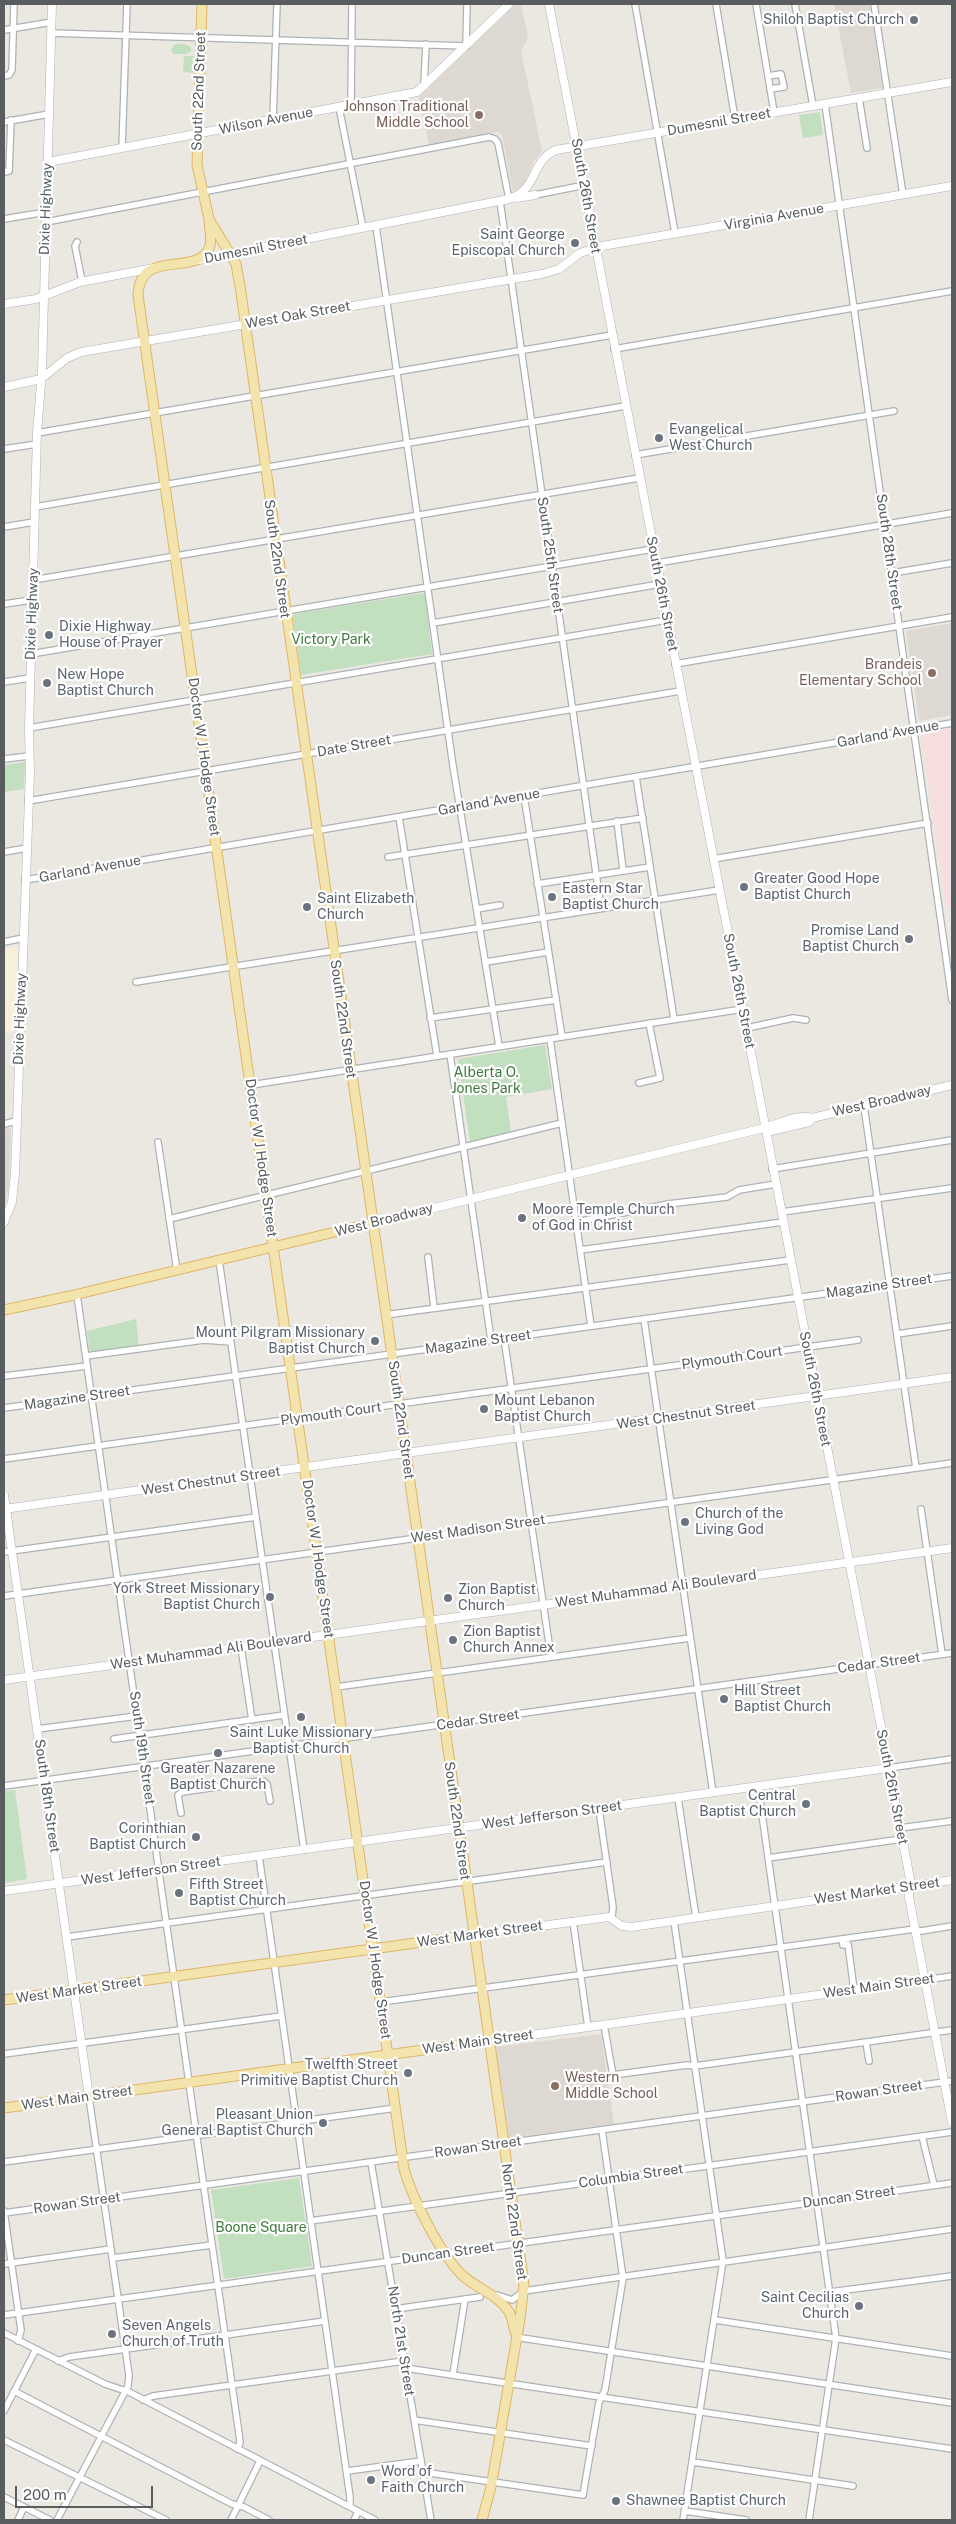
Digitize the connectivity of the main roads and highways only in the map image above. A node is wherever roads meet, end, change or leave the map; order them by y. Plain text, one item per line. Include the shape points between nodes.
1 (202, 4) edge
2 (209, 219) junction
3 (154, 268) joint
4 (372, 1223) junction
5 (274, 1247) junction
6 (4, 1310) edge
7 (473, 1934) junction
8 (374, 1948) junction
9 (4, 2000) edge
10 (488, 2041) junction
11 (389, 2055) junction
12 (4, 2108) edge
13 (516, 2335) junction
14 (482, 2520) edge

1 - 2 main road, South 22nd Street via 197,165
2 - 3 main road, Dumesnil Street via 209,247 199,260
2 - 4 main road, South 22nd Street via 237,268
3 - 5 main road, Doctor W J Hodge Street via 144,274 138,285 144,341
4 - 5 main road, West Broadway
4 - 7 main road, South 22nd Street
5 - 6 main road, West Broadway
5 - 8 main road, Doctor W J Hodge Street
7 - 8 main road, West Market Street
7 - 10 main road, South 22nd Street
8 - 9 main road, West Market Street
8 - 11 main road, Doctor W J Hodge Street
10 - 11 main road, West Main Street
10 - 13 main road, North 22nd Street via 524,2291
11 - 12 main road, West Main Street
11 - 13 main road via 408,2183 445,2254 481,2294 501,2303 508,2312
13 - 14 main road, North 22nd Street via 492,2482

